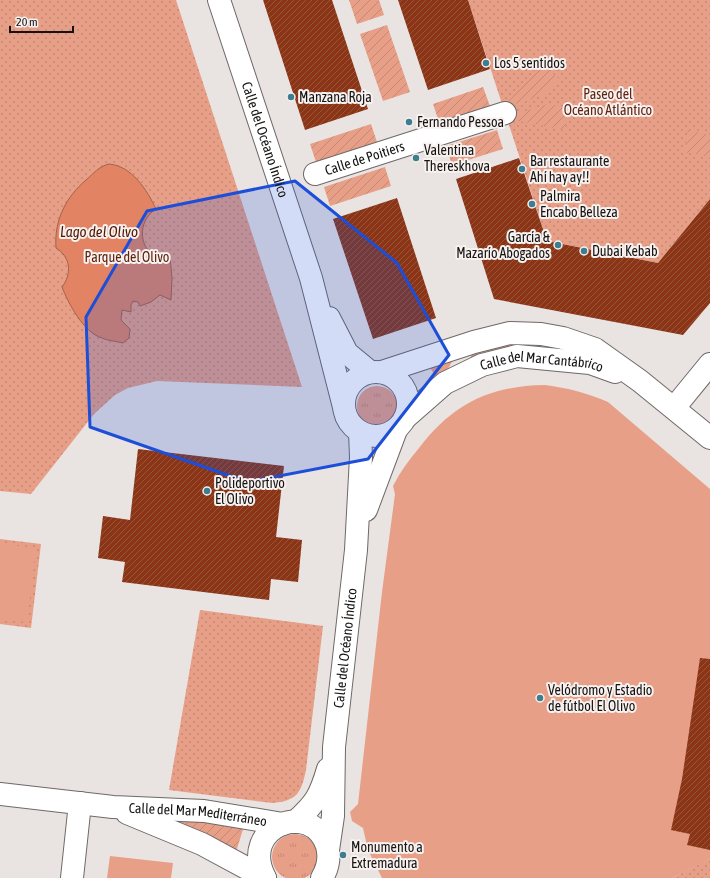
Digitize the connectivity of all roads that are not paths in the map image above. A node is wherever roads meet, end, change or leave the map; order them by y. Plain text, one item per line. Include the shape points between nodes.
1 (220, 0) edge
2 (505, 113) dead end
3 (315, 174) dead end
4 (311, 278) junction
5 (474, 342) junction
6 (710, 364) edge
7 (376, 372) junction
8 (640, 381) junction
9 (445, 383) junction
10 (344, 407) junction
11 (674, 408) junction
12 (401, 424) junction
13 (360, 432) junction
14 (710, 438) edge
15 (356, 550) junction
16 (334, 747) junction
17 (0, 794) edge
18 (80, 804) junction
19 (113, 807) junction
20 (289, 823) junction
21 (328, 853) junction
22 (72, 878) edge
23 (265, 878) edge
24 (322, 878) edge
25 (337, 878) edge

1 - 4 street, Calle del Océano Índico
2 - 3 street, Calle de Poitiers
4 - 7 street, Calle del Océano Índico via 343,345 354,361
4 - 10 street, Calle del Océano Índico
5 - 7 street, Calle del Mar Cantábrico
5 - 8 street, Calle del Mar Cantábrico via 510,333 562,338 595,350
5 - 9 street, Calle del Mar Cantábrico
6 - 11 street
7 - 10 street via 353,381 348,388
7 - 12 street via 391,375 405,389 408,399
8 - 9 street, Calle del Mar Cantábrico via 590,364 517,356 482,366
8 - 11 street, Calle del Mar Cantábrico
9 - 12 street, Calle del Mar Cantábrico
10 - 13 street via 346,417
11 - 14 street, Calle del Mar Cantábrico
12 - 13 street via 378,436
12 - 15 street, Calle del Océano Índico via 368,504
13 - 15 street, Calle del Océano Índico via 362,457
15 - 16 street, Calle del Océano Índico
16 - 20 street, Calle del Océano Índico via 322,791 311,807
16 - 21 street, Calle del Océano Índico via 333,816
17 - 18 street, Calle del Mar Mediterráneo
18 - 19 street, Calle del Mar Mediterráneo
18 - 22 street
19 - 20 street, Calle del Mar Mediterráneo via 204,811
19 - 23 street, Calle del Mar Mediterráneo via 202,844
20 - 21 street, Calle del Mar Mediterráneo via 310,826 316,830 326,842
20 - 23 street, Calle del Océano Índico via 273,828 260,846 260,868
21 - 24 street, Calle del Océano Índico via 327,868
21 - 25 street

